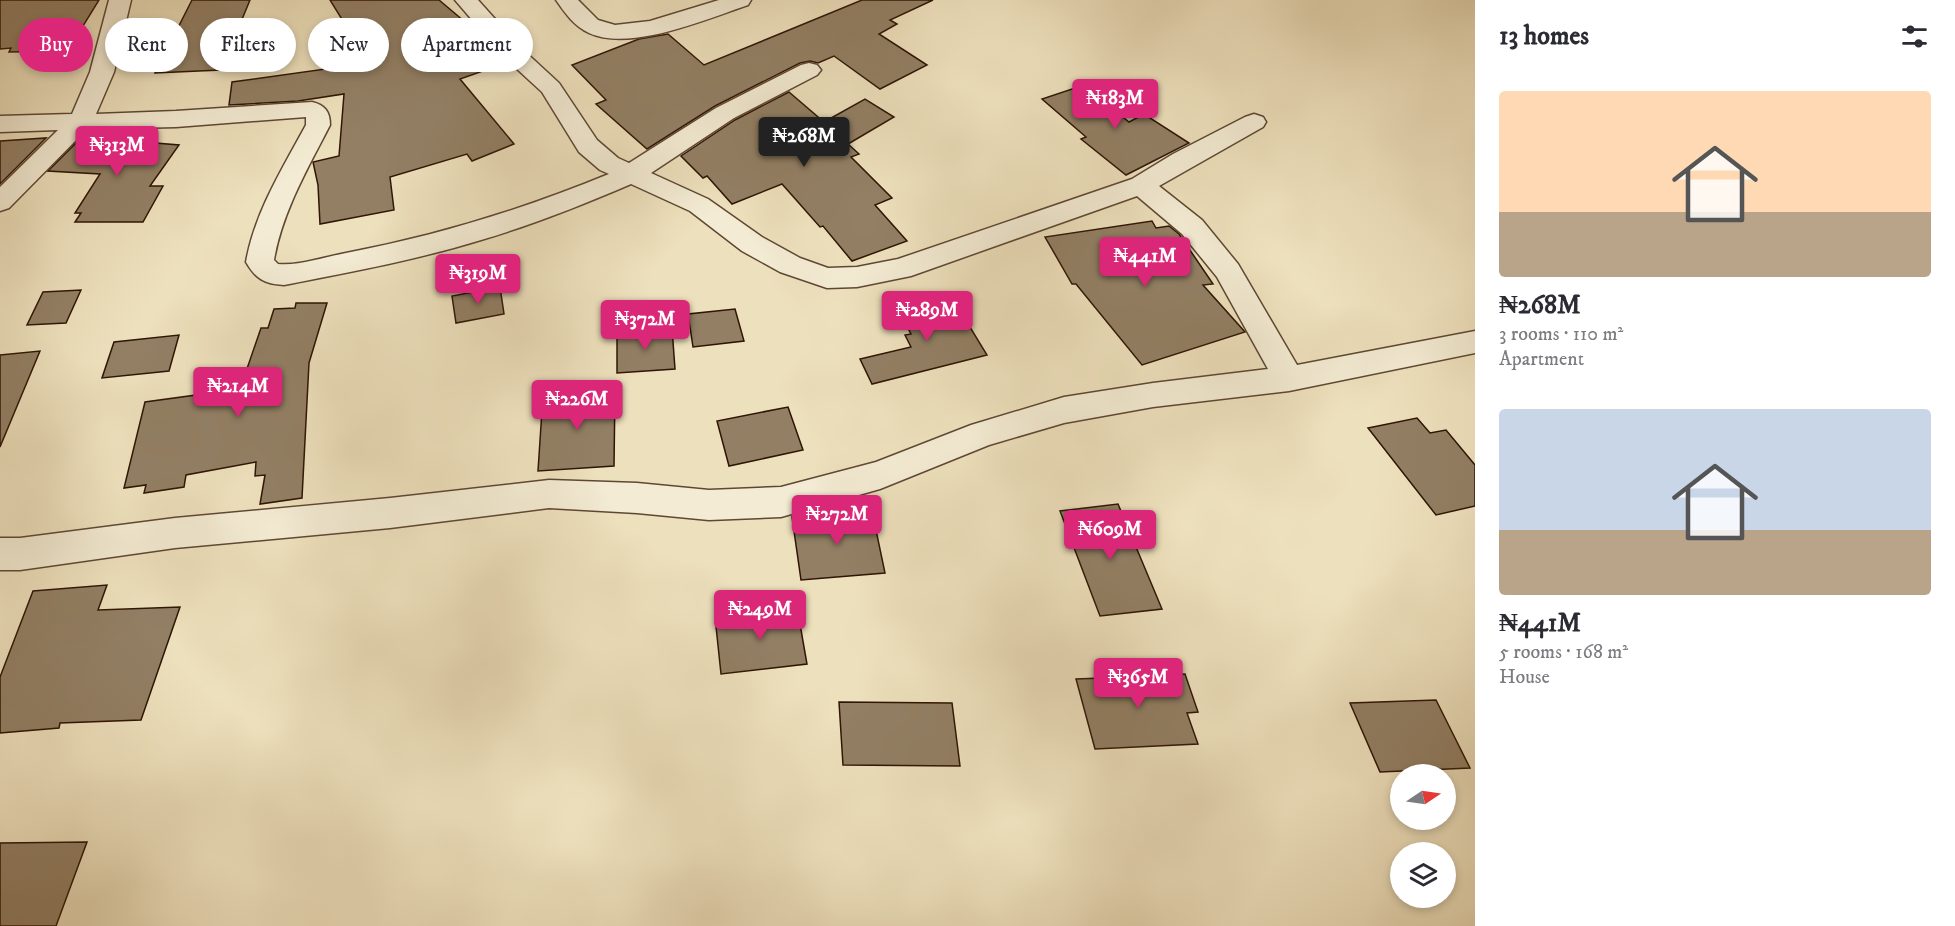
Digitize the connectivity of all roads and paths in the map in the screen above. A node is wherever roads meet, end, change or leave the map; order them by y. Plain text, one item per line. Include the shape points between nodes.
1 (120, 0) edge
2 (466, 0) edge
3 (567, 0) edge
4 (740, 0) edge
5 (809, 70) dead end
6 (82, 120) junction
7 (1254, 122) dead end
8 (0, 124) edge
9 (629, 175) junction
10 (1141, 185) junction
11 (0, 202) edge
12 (1475, 342) edge
13 (1290, 378) junction
14 (0, 554) edge

1 - 6 street via 102,72
2 - 9 street via 512,52 551,88 588,146
3 - 4 street via 587,23 618,31 694,16
5 - 9 street via 724,113
6 - 8 street
6 - 9 street via 315,111 318,125 261,252 260,262 270,274 310,270 473,233
6 - 11 street
7 - 10 street
9 - 10 street via 699,205 752,244 790,265 827,278 901,269
10 - 13 street via 1192,227 1228,271
12 - 13 street
13 - 14 street via 1064,410 982,434 880,475 781,502 709,505 549,494

